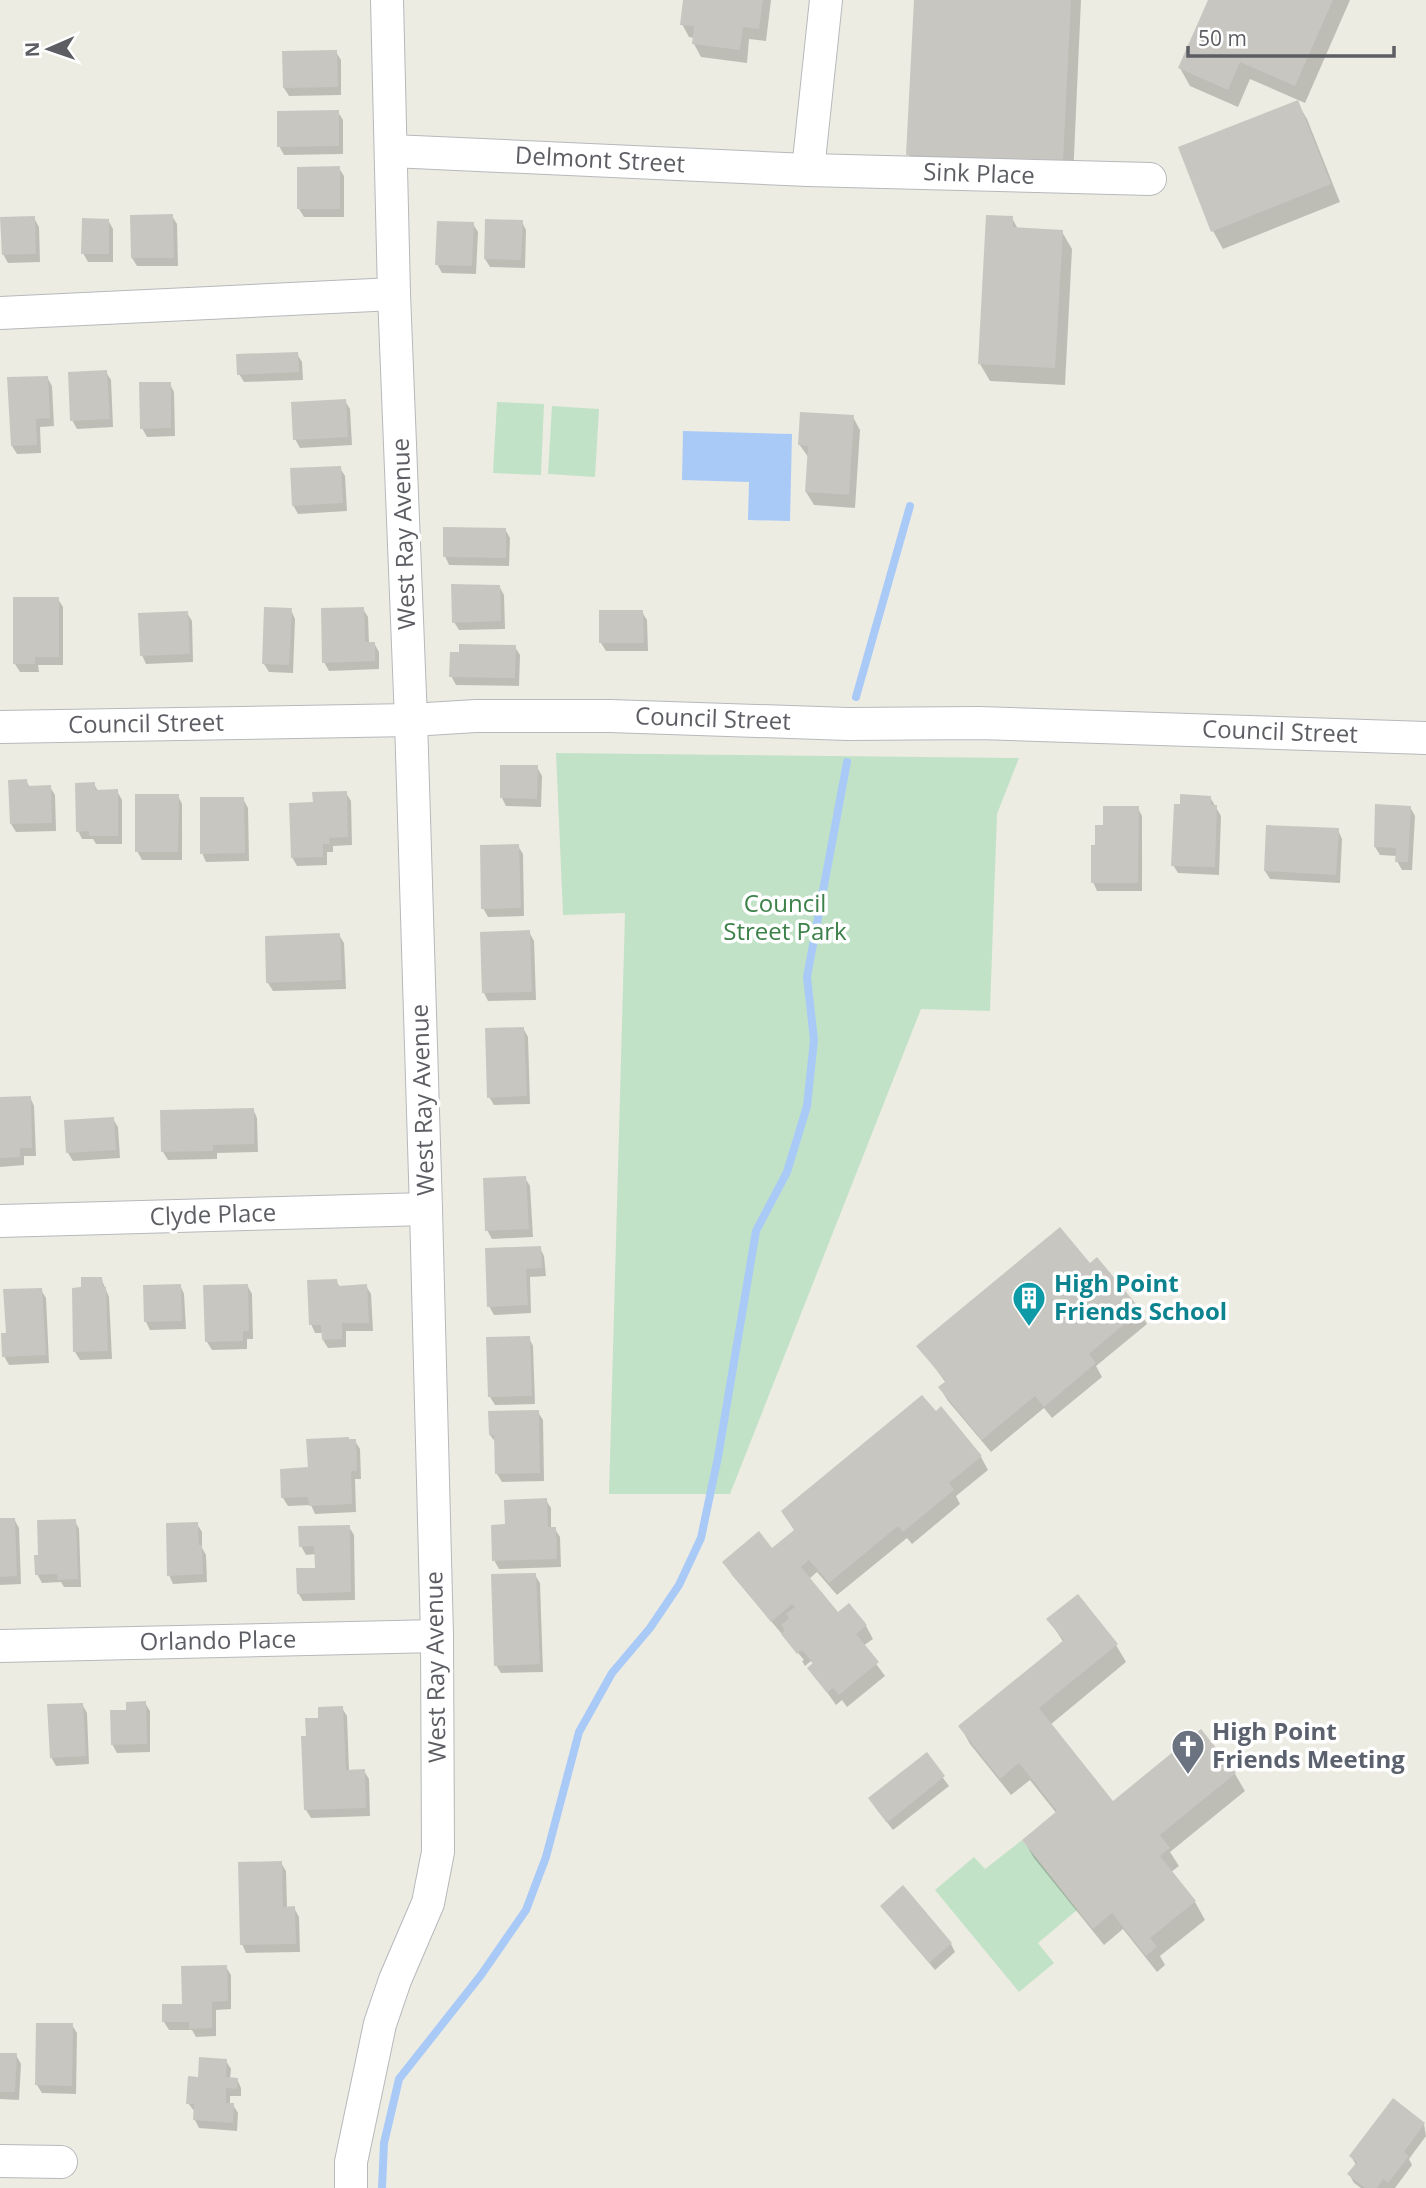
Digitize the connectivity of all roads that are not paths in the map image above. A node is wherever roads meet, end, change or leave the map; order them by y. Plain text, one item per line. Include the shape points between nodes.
1 (387, 0) edge
2 (826, 0) edge
3 (392, 150) junction
4 (808, 170) junction
5 (1150, 179) dead end
6 (394, 294) junction
7 (0, 313) edge
8 (411, 720) junction
9 (0, 727) edge
10 (1426, 738) edge
11 (426, 1209) junction
12 (0, 1221) edge
13 (437, 1636) junction
14 (0, 1646) edge
15 (0, 2161) edge
16 (61, 2162) dead end
17 (351, 2188) edge

1 - 3 street, West Ray Avenue
2 - 4 street
3 - 4 street, Delmont Street
3 - 6 street, West Ray Avenue
4 - 5 street, Sink Place
6 - 7 street
6 - 8 street, West Ray Avenue
8 - 9 street, Council Street
8 - 10 street, Council Street via 611,716
8 - 11 street, West Ray Avenue
11 - 12 street, Clyde Place
11 - 13 street, West Ray Avenue
13 - 14 street, Orlando Place
13 - 17 street, West Ray Avenue via 438,1852 428,1903 380,2024 351,2162
15 - 16 street

